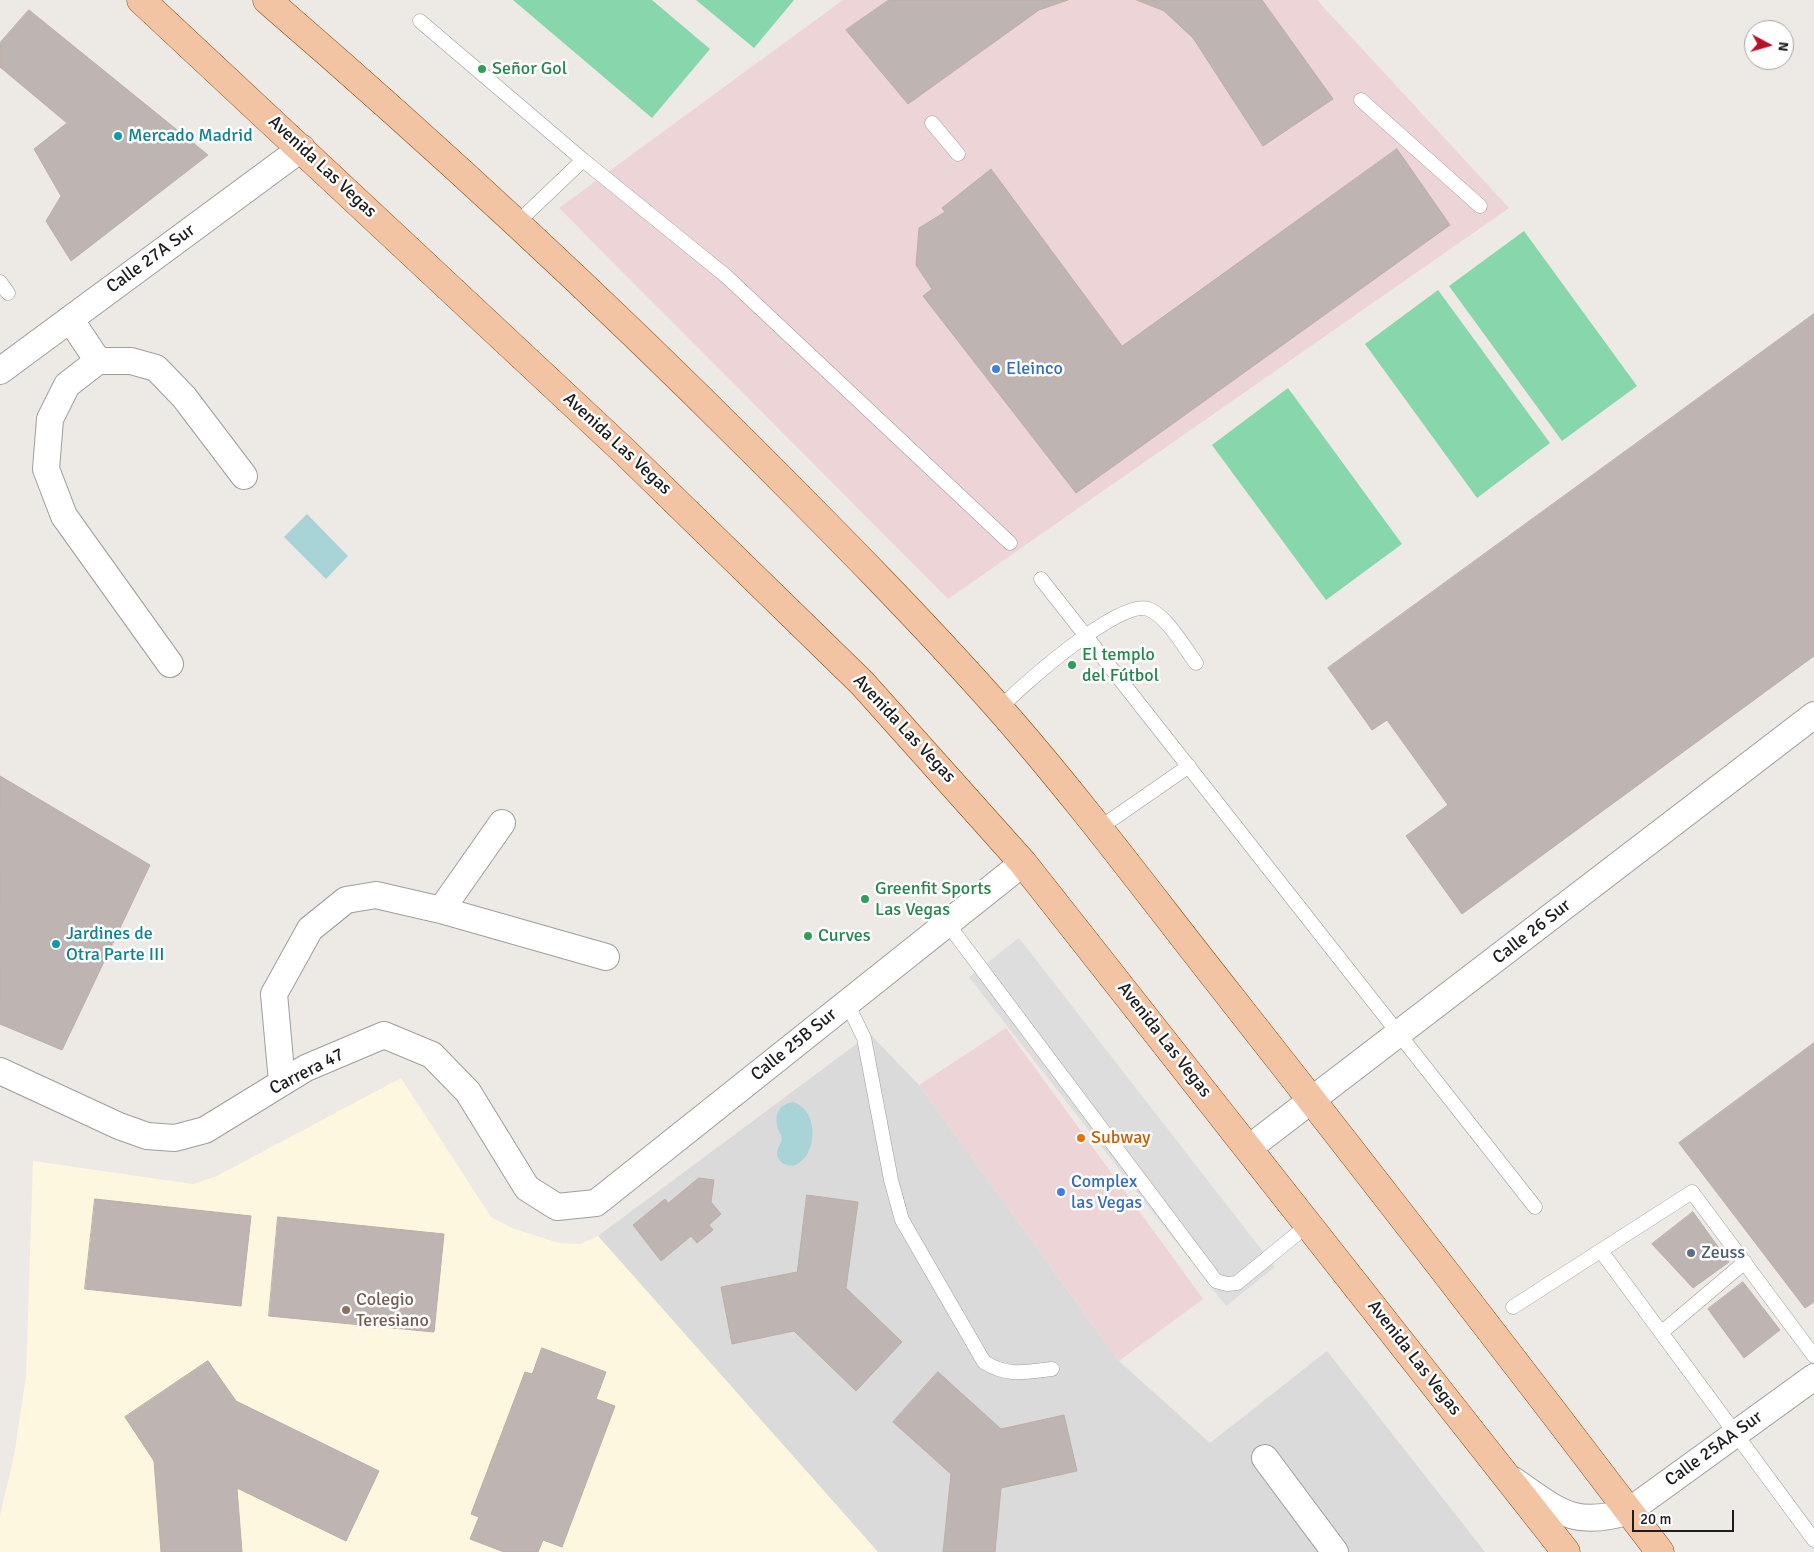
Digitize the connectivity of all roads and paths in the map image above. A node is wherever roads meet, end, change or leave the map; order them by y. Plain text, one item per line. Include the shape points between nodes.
1 (141, 0) edge
2 (267, 0) edge
3 (420, 21) dead end
4 (1361, 100) dead end
5 (932, 123) dead end
6 (302, 148) junction
7 (958, 154) dead end
8 (583, 160) junction
9 (1480, 206) dead end
10 (517, 223) junction
11 (70, 319) junction
12 (98, 361) junction
13 (0, 371) edge
14 (244, 476) dead end
15 (1010, 543) dead end
16 (1042, 579) dead end
17 (1085, 635) junction
18 (1196, 663) dead end
19 (170, 664) dead end
20 (999, 709) junction
21 (1814, 715) edge
22 (1189, 766) junction
23 (502, 823) dead end
24 (1098, 829) junction
25 (1023, 863) junction
26 (441, 910) junction
27 (947, 923) junction
28 (606, 957) dead end
29 (847, 1003) junction
30 (1399, 1034) junction
31 (0, 1071) edge
32 (282, 1082) junction
33 (1312, 1101) junction
34 (1249, 1148) junction
35 (1535, 1206) dead end
36 (557, 1207) joint
37 (1309, 1224) junction
38 (1601, 1251) junction
39 (1745, 1262) junction
40 (1513, 1307) dead end
41 (1662, 1332) junction
42 (1814, 1356) edge
43 (1052, 1369) dead end
44 (1814, 1377) edge
45 (1736, 1432) junction
46 (1265, 1458) dead end
47 (1504, 1473) junction
48 (1629, 1510) junction
49 (1814, 1540) edge
50 (1335, 1552) edge
51 (1566, 1552) edge
52 (1660, 1552) edge

1 - 6 main road, Avenida Las Vegas
2 - 10 main road via 371,89
3 - 8 lane
4 - 9 lane
5 - 7 lane
6 - 11 street, Calle 27A Sur
6 - 25 main road, Avenida Las Vegas via 754,575 862,683
8 - 10 lane
8 - 15 lane via 726,276
10 - 20 main road via 666,364 856,554
11 - 12 street
11 - 13 street, Calle 27A Sur
12 - 14 street via 131,361 156,368 184,397
12 - 19 street via 67,385 50,419 46,469 64,516
16 - 17 lane
17 - 18 lane via 1126,611 1147,608 1160,615
17 - 20 lane
17 - 22 lane
20 - 24 main road
21 - 30 street, Calle 26 Sur
22 - 24 lane
22 - 30 lane
23 - 26 street
24 - 33 main road
25 - 27 street, Calle 25B Sur
25 - 34 main road, Avenida Las Vegas
26 - 28 street
26 - 32 street via 376,895 346,900 310,929 274,994
27 - 29 street, Calle 25B Sur
27 - 37 lane via 1216,1281 1238,1283
29 - 36 street, Calle 25B Sur via 596,1203
29 - 43 lane via 864,1038 891,1180 902,1220 984,1362 998,1370 1013,1373
30 - 33 street, Calle 26 Sur
30 - 35 lane
31 - 32 street, Carrera 47 via 119,1126 147,1136 175,1138 205,1130
32 - 36 street, Carrera 47 via 306,1068 384,1035 432,1055 468,1092 527,1188
33 - 34 street, Calle 26 Sur
33 - 48 main road
34 - 37 main road, Avenida Las Vegas
37 - 47 main road, Avenida Las Vegas
38 - 39 lane via 1692,1192
38 - 40 lane
38 - 41 lane
39 - 41 lane
39 - 42 lane
41 - 45 lane
44 - 45 street, Calle 25AA Sur
45 - 48 street, Calle 25AA Sur
45 - 49 lane
46 - 50 street
47 - 48 street, Calle 25AA Sur via 1562,1514 1586,1519 1608,1518
47 - 51 main road, Avenida Las Vegas
48 - 52 main road

